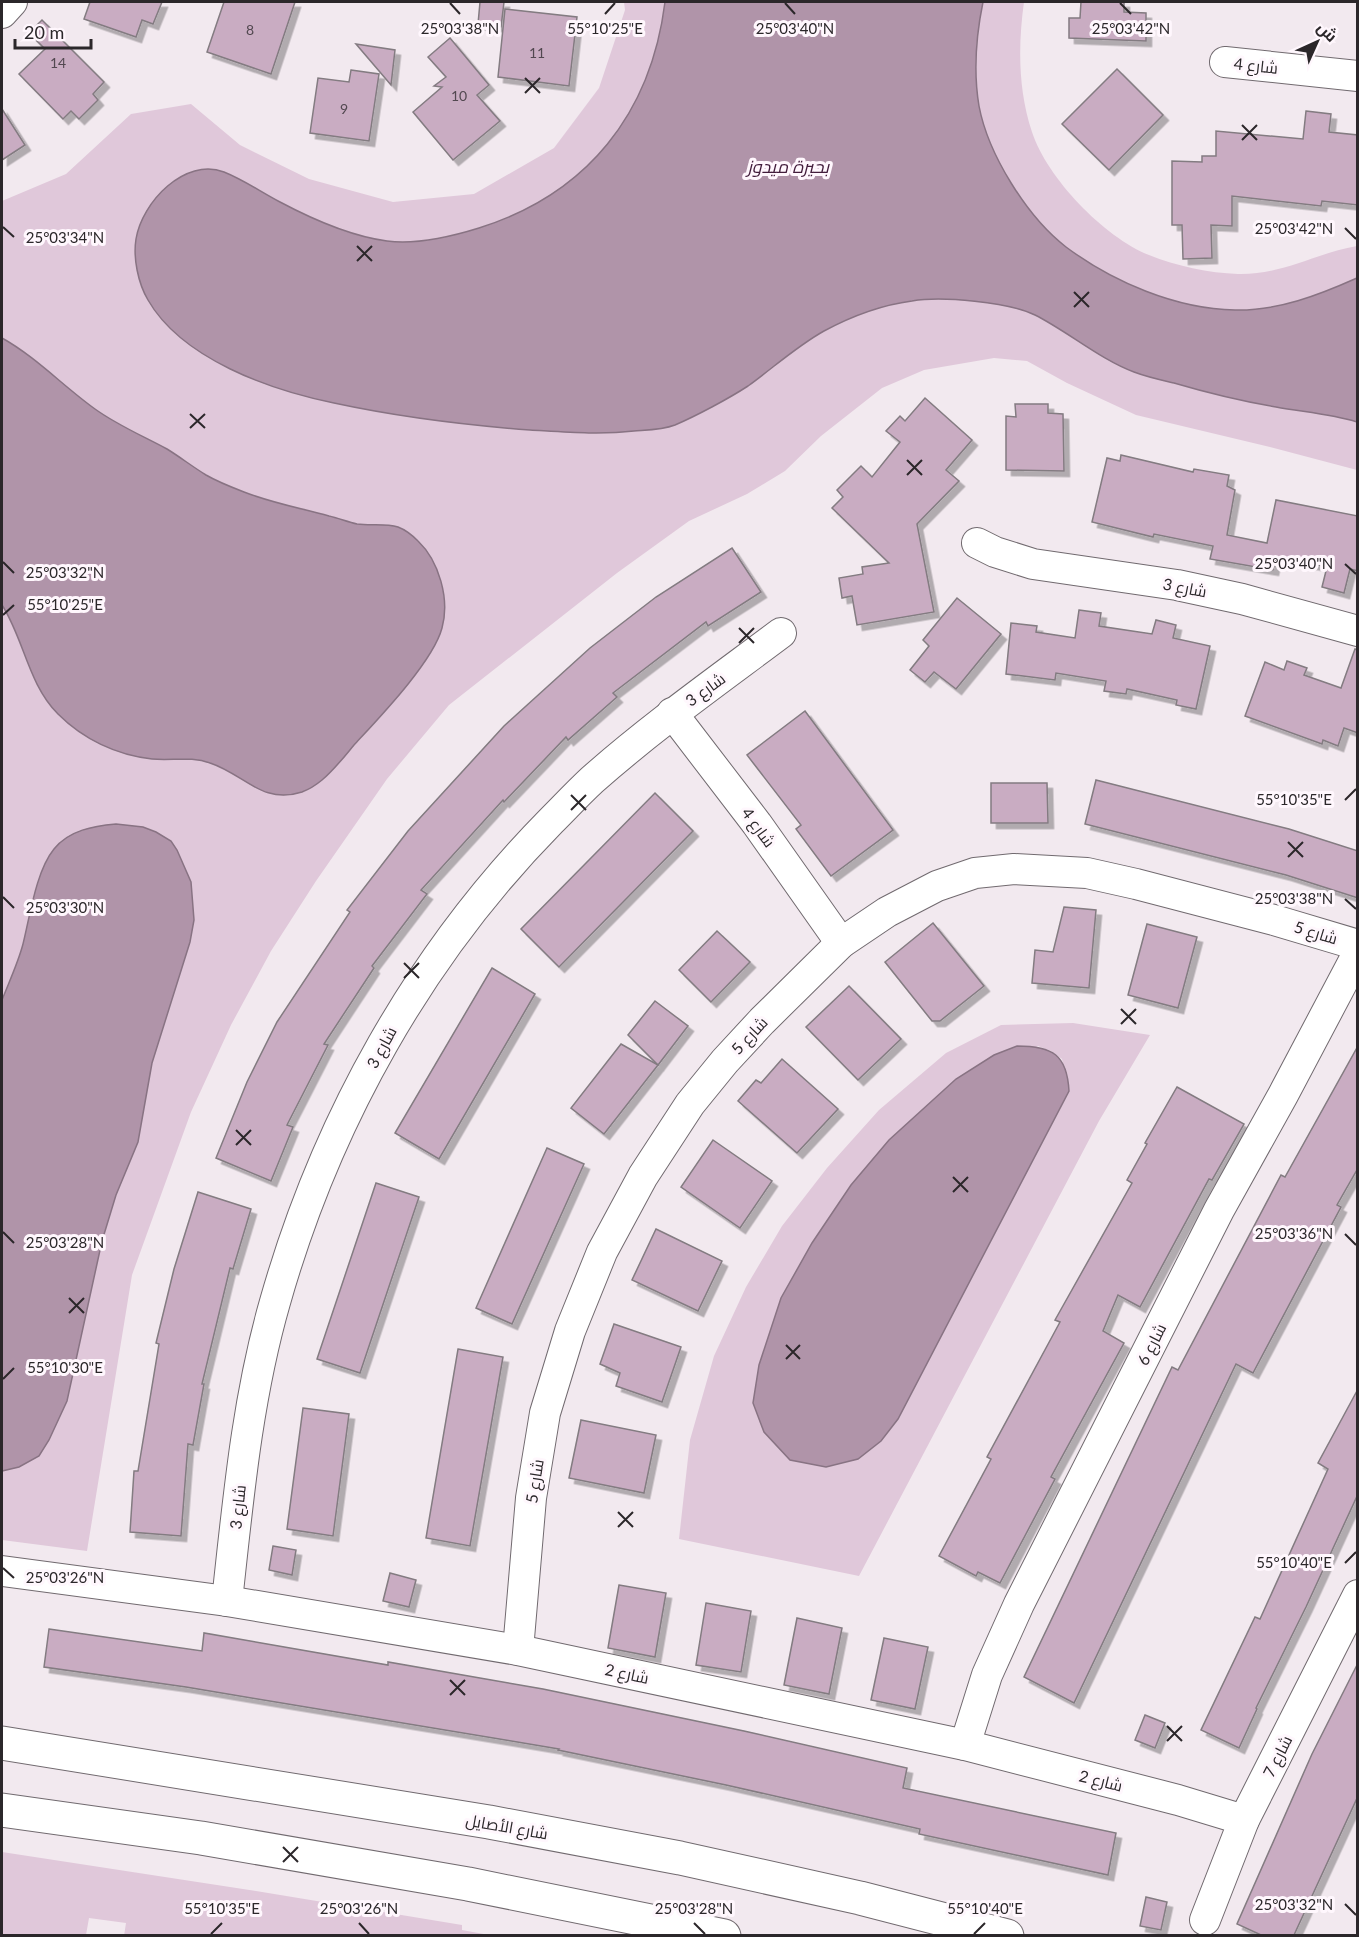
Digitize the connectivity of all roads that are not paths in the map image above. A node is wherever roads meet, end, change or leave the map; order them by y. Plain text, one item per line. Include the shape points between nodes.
1 (12, 2) edge
2 (2, 14) edge
3 (1225, 62) dead end
4 (1358, 76) edge
5 (977, 543) dead end
6 (1358, 631) edge
7 (781, 633) dead end
8 (672, 713) junction
9 (842, 943) junction
10 (1358, 945) edge
11 (1358, 953) edge
12 (2, 1571) edge
13 (1358, 1595) edge
14 (227, 1601) junction
15 (518, 1650) junction
16 (8, 1738) edge
17 (965, 1744) junction
18 (2, 1810) edge
19 (1244, 1820) junction
20 (1205, 1920) dead end
21 (724, 1935) edge
22 (1007, 1935) edge

1 - 2 street
3 - 4 street, شارع 4
5 - 6 street, شارع 3 via 1033,564 1177,585
7 - 8 street, شارع 3
8 - 9 street, شارع 4
8 - 14 street, شارع 3 via 590,782 515,858 448,940 390,1029 341,1125 304,1212 275,1302 253,1395
9 - 10 street, شارع 5 via 887,912 937,886 975,873 1014,869 1087,873
9 - 15 street, شارع 5 via 762,1021 690,1104 643,1176 602,1252 570,1331 545,1413 531,1498
11 - 17 street, شارع 6 via 1214,1221 1019,1604 987,1675
12 - 14 street, شارع 2
13 - 19 street, شارع 7
14 - 15 street, شارع 2
15 - 17 street, شارع 2
16 - 22 main road, شارع الأصايل via 680,1858
17 - 19 street, شارع 2
18 - 21 main road via 201,1838 456,1882
19 - 20 street, شارع 7

